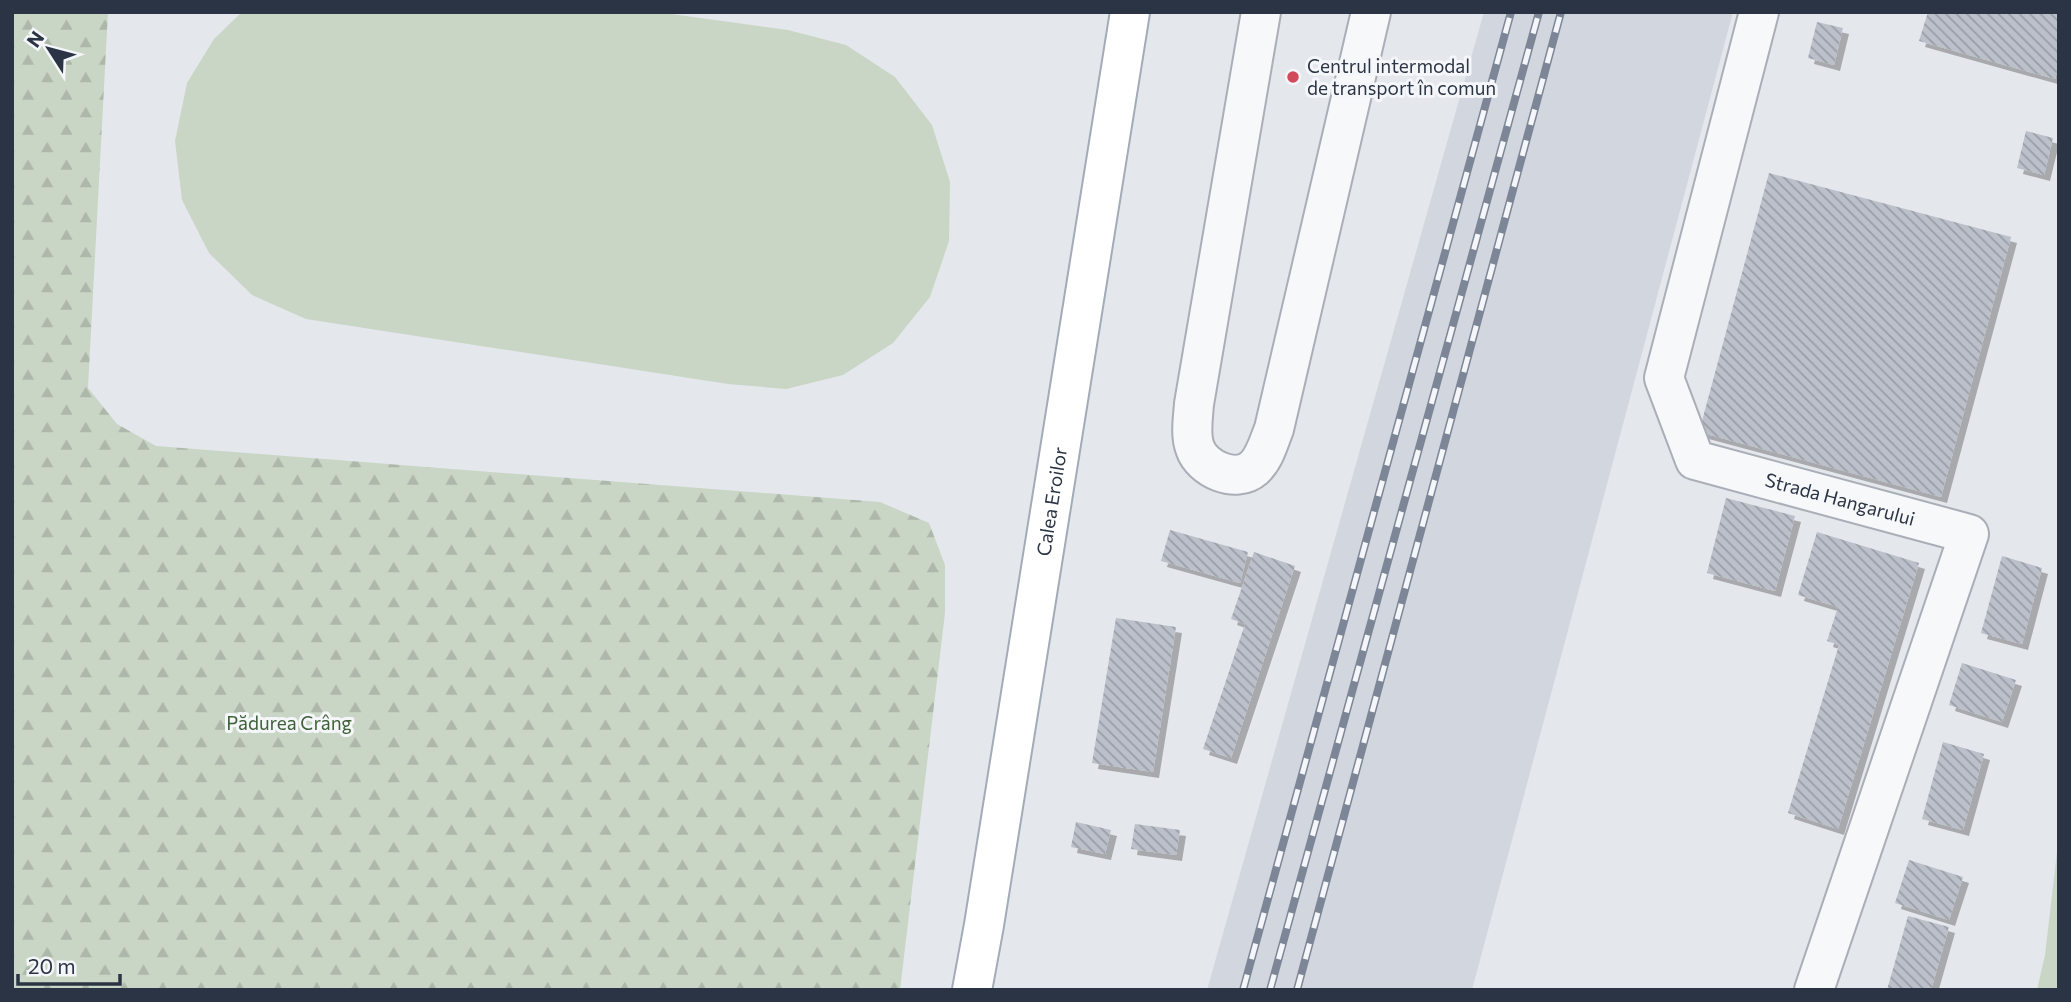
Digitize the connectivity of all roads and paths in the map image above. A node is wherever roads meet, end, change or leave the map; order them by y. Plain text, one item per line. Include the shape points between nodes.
1 (1130, 12) edge
2 (1261, 12) edge
3 (1371, 12) edge
4 (1759, 12) edge
5 (972, 990) edge
6 (1814, 990) edge

1 - 5 main road, Calea Eroilor
2 - 3 street via 1194,404 1195,449 1205,464 1219,473 1239,474 1254,468 1274,429
4 - 6 street, Strada Hangarului via 1664,378 1695,460 1969,534

